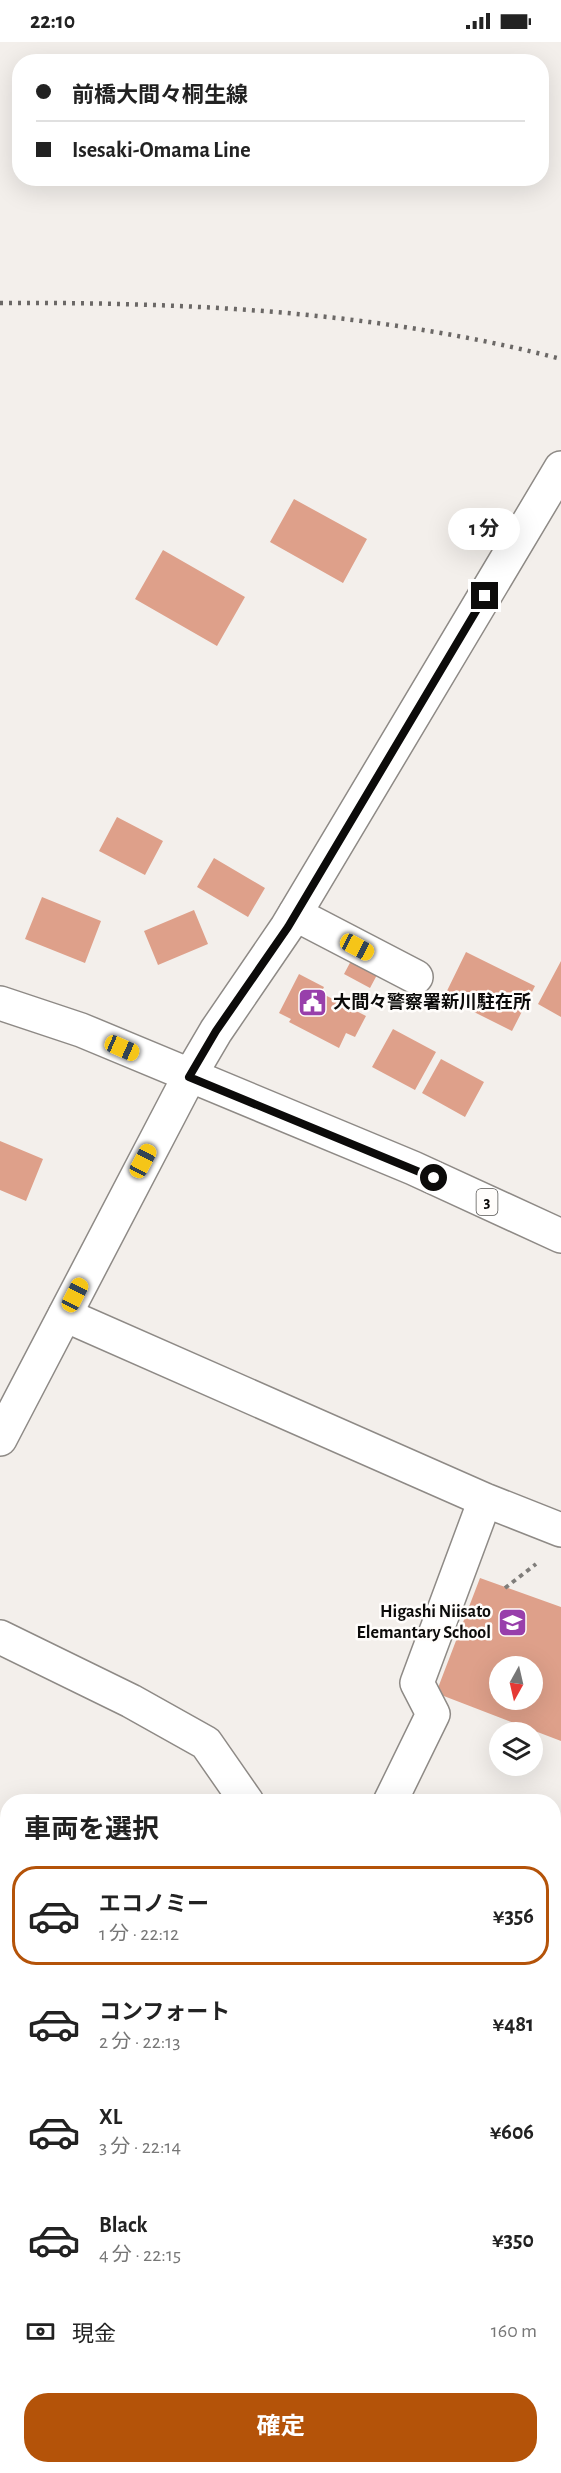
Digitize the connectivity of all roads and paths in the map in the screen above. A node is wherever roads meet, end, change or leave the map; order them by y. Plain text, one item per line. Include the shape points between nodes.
1 (561, 468) edge
2 (296, 914) junction
3 (416, 977) dead end
4 (0, 1003) edge
5 (189, 1077) junction
6 (561, 1236) edge
7 (65, 1315) junction
8 (0, 1439) edge
9 (485, 1500) junction
10 (561, 1530) edge
11 (536, 1564) dead end
12 (505, 1588) dead end
13 (0, 1637) edge
14 (241, 1794) edge
15 (394, 1794) edge

1 - 2 main road
2 - 3 main road
2 - 5 main road
4 - 5 main road, 3 via 81,1030
5 - 6 main road, 3 via 413,1168
5 - 7 main road
7 - 8 main road
7 - 9 main road
9 - 10 main road
9 - 15 main road via 417,1683 433,1714
11 - 12 path
13 - 14 main road via 131,1701 206,1743

